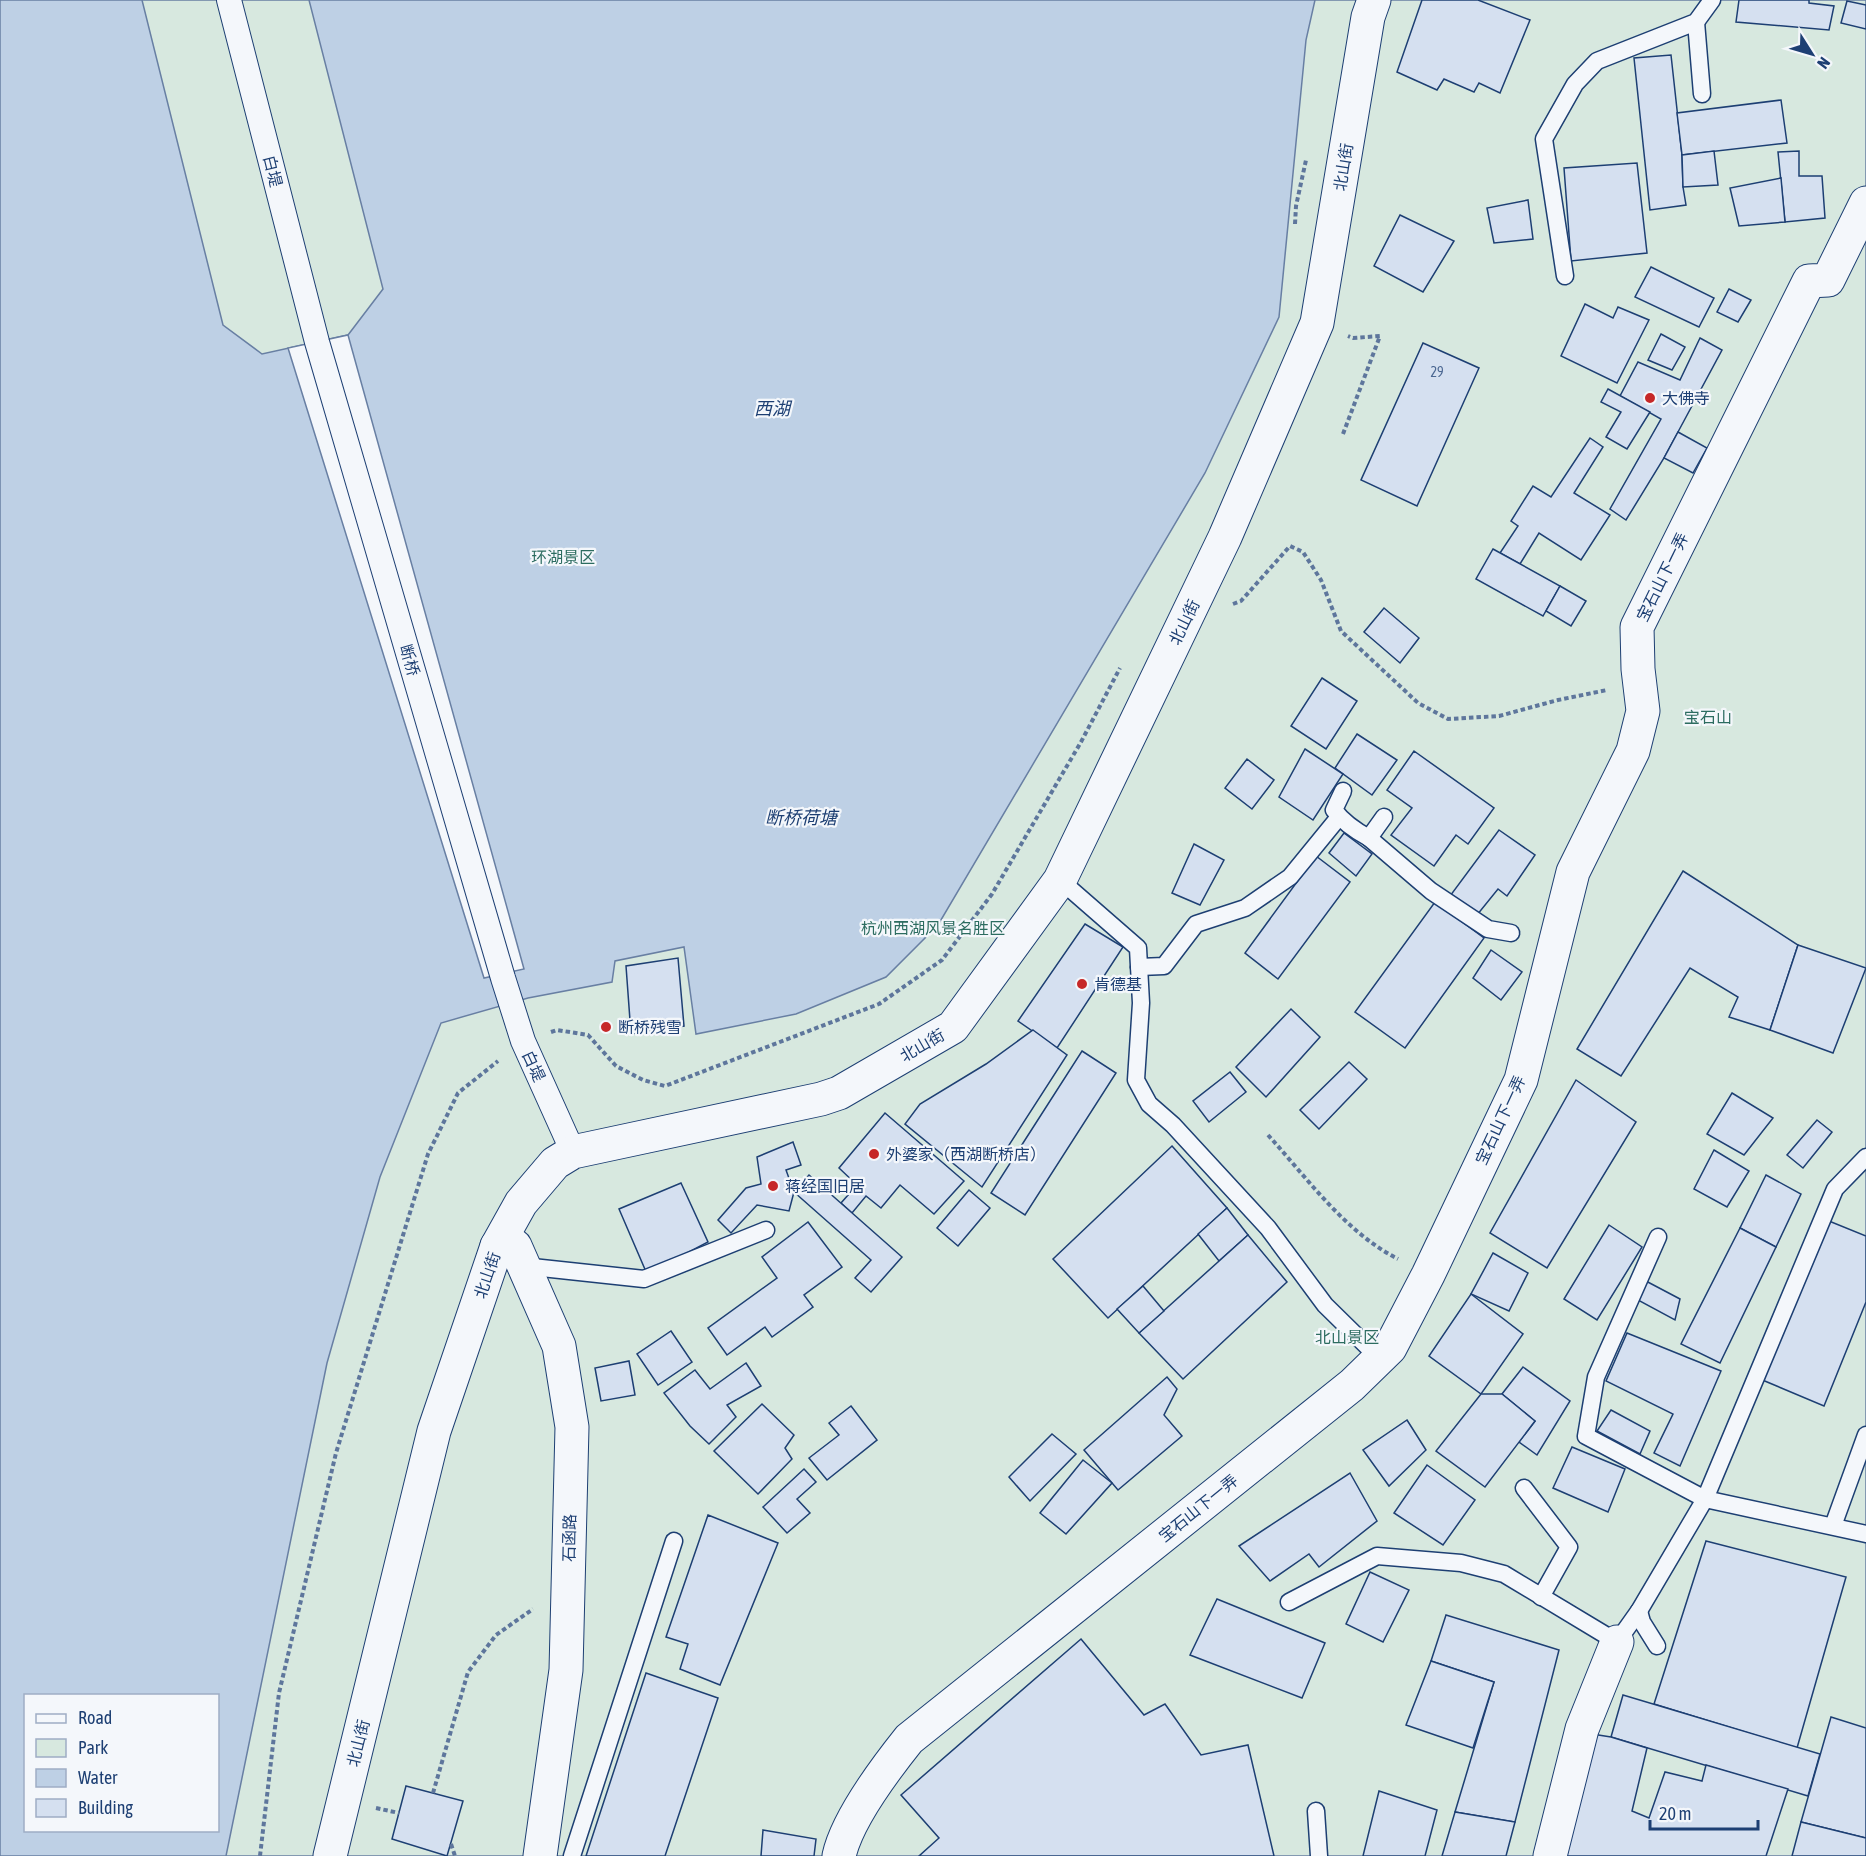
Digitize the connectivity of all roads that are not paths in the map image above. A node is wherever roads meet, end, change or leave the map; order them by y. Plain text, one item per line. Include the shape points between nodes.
1 (229, 0) edge
2 (1374, 0) edge
3 (1712, 0) edge
4 (1696, 22) junction
5 (1702, 94) dead end
6 (1866, 203) edge
7 (1565, 276) dead end
8 (317, 342) joint
9 (1343, 791) dead end
10 (1339, 817) junction
11 (1384, 817) dead end
12 (1370, 838) junction
13 (1060, 880) junction
14 (1511, 933) dead end
15 (1139, 967) junction
16 (503, 978) joint
17 (573, 1152) junction
18 (1866, 1157) edge
19 (766, 1230) dead end
20 (1658, 1237) dead end
21 (497, 1246) junction
22 (523, 1266) junction
23 (1379, 1358) junction
24 (1866, 1435) edge
25 (1524, 1488) dead end
26 (1705, 1499) junction
27 (1833, 1526) junction
28 (1866, 1534) edge
29 (674, 1541) dead end
30 (1541, 1597) junction
31 (1289, 1602) dead end
32 (1639, 1611) junction
33 (1617, 1642) junction
34 (1657, 1646) dead end
35 (1316, 1811) dead end
36 (330, 1856) edge
37 (540, 1856) edge
38 (572, 1856) edge
39 (839, 1856) edge
40 (1319, 1856) edge
41 (1550, 1856) edge

1 - 8 street, 白堤
2 - 13 street, 北山街 via 1317,323 1225,537
3 - 4 lane
4 - 5 lane
4 - 7 lane via 1597,62 1575,84 1544,139
6 - 23 street, 宝石山下一弄 via 1828,280 1809,281 1637,627 1643,711 1633,751 1573,872 1521,1080 1428,1275 1390,1348
8 - 16 street, 断桥
9 - 10 lane via 1334,810
10 - 12 lane
10 - 15 lane via 1290,877 1245,908 1196,924 1164,966
11 - 12 lane
12 - 14 lane via 1431,891 1488,929
13 - 15 lane via 1138,948
13 - 17 street, 北山街 via 952,1027 839,1093
15 - 23 lane via 1136,1080 1149,1104 1268,1228 1325,1305
16 - 17 street, 白堤 via 523,1041
17 - 21 street, 北山街 via 555,1163 521,1203
18 - 26 lane via 1835,1189
19 - 22 lane via 644,1279
20 - 26 lane via 1596,1377 1586,1436
21 - 22 street, 石函路 via 515,1246
21 - 36 street, 北山街 via 434,1431
22 - 37 street, 石函路 via 559,1346 572,1426 566,1670
23 - 39 street, 宝石山下一弄 via 1352,1385 909,1739 882,1773 842,1841
24 - 27 lane
25 - 30 lane via 1569,1547
26 - 27 lane
26 - 32 lane
27 - 28 lane
29 - 38 lane
30 - 31 lane via 1504,1574 1461,1563 1377,1556
30 - 33 lane
32 - 33 lane
32 - 34 lane
33 - 41 street via 1582,1730
35 - 40 lane

